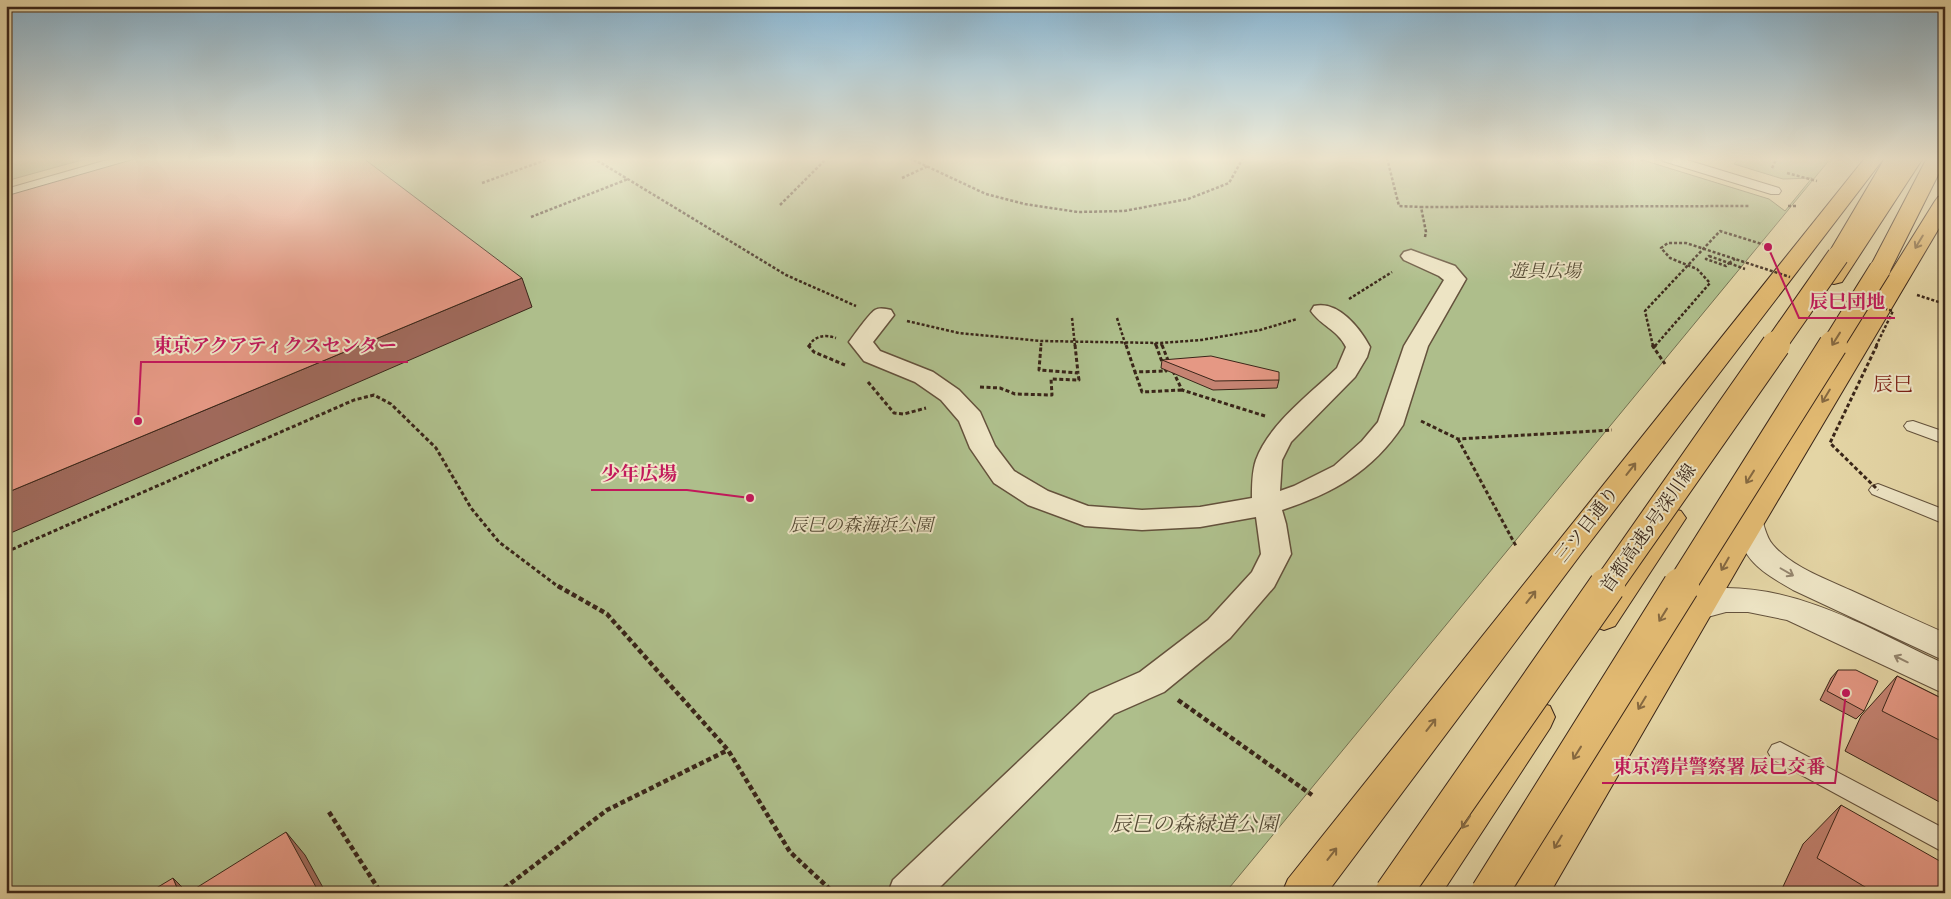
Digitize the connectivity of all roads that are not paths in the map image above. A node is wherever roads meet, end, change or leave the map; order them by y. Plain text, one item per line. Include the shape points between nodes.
1 (1842, 200) edge
2 (1871, 200) edge
3 (1886, 200) edge
4 (1915, 200) edge
5 (1924, 200) edge
6 (1945, 201) edge
7 (1411, 256) road end
8 (1880, 268) junction
9 (1322, 311) road end
10 (883, 315) road end
11 (1913, 426) dead end
12 (1945, 438) edge
13 (1878, 490) dead end
14 (1266, 505) junction
15 (1945, 517) edge
16 (1749, 521) junction
17 (1700, 607) junction
18 (1945, 648) edge
19 (1945, 680) edge
20 (1780, 752) dead end
21 (1945, 842) edge
22 (1945, 886) edge
23 (907, 893) edge
24 (1302, 893) edge
25 (1393, 893) edge
26 (1418, 893) edge
27 (1489, 893) edge
28 (1527, 893) edge
29 (1943, 893) edge

24 -> 1 main road, 三ツ目通り
2 - 25 main road, 首都高速9号深川線, bridge via 1838,256
3 -> 26 main road
4 - 8 main road
5 - 8 main road
6 -> 16 main road
7 - 14 street via 1447,271 1456,279 1416,346 1390,424 1344,472 1304,493
8 -> 27 main road, bridge
9 - 14 street via 1341,323 1353,335 1358,347 1346,372 1280,438 1269,460
10 - 14 street via 861,342 872,356 924,377 950,395 971,418 983,448 1004,477 1038,498 1086,516 1142,520 1200,517
11 - 12 lane
13 - 15 lane
14 - 23 street via 1276,554 1263,579 1218,629 1152,682 1102,704
16 -> 17 main road
16 -> 18 street via 1753,540 1762,554 1781,569
19 -> 17 street via 1792,609 1748,600 1726,600
17 -> 28 main road
20 - 21 lane
22 - 29 lane

